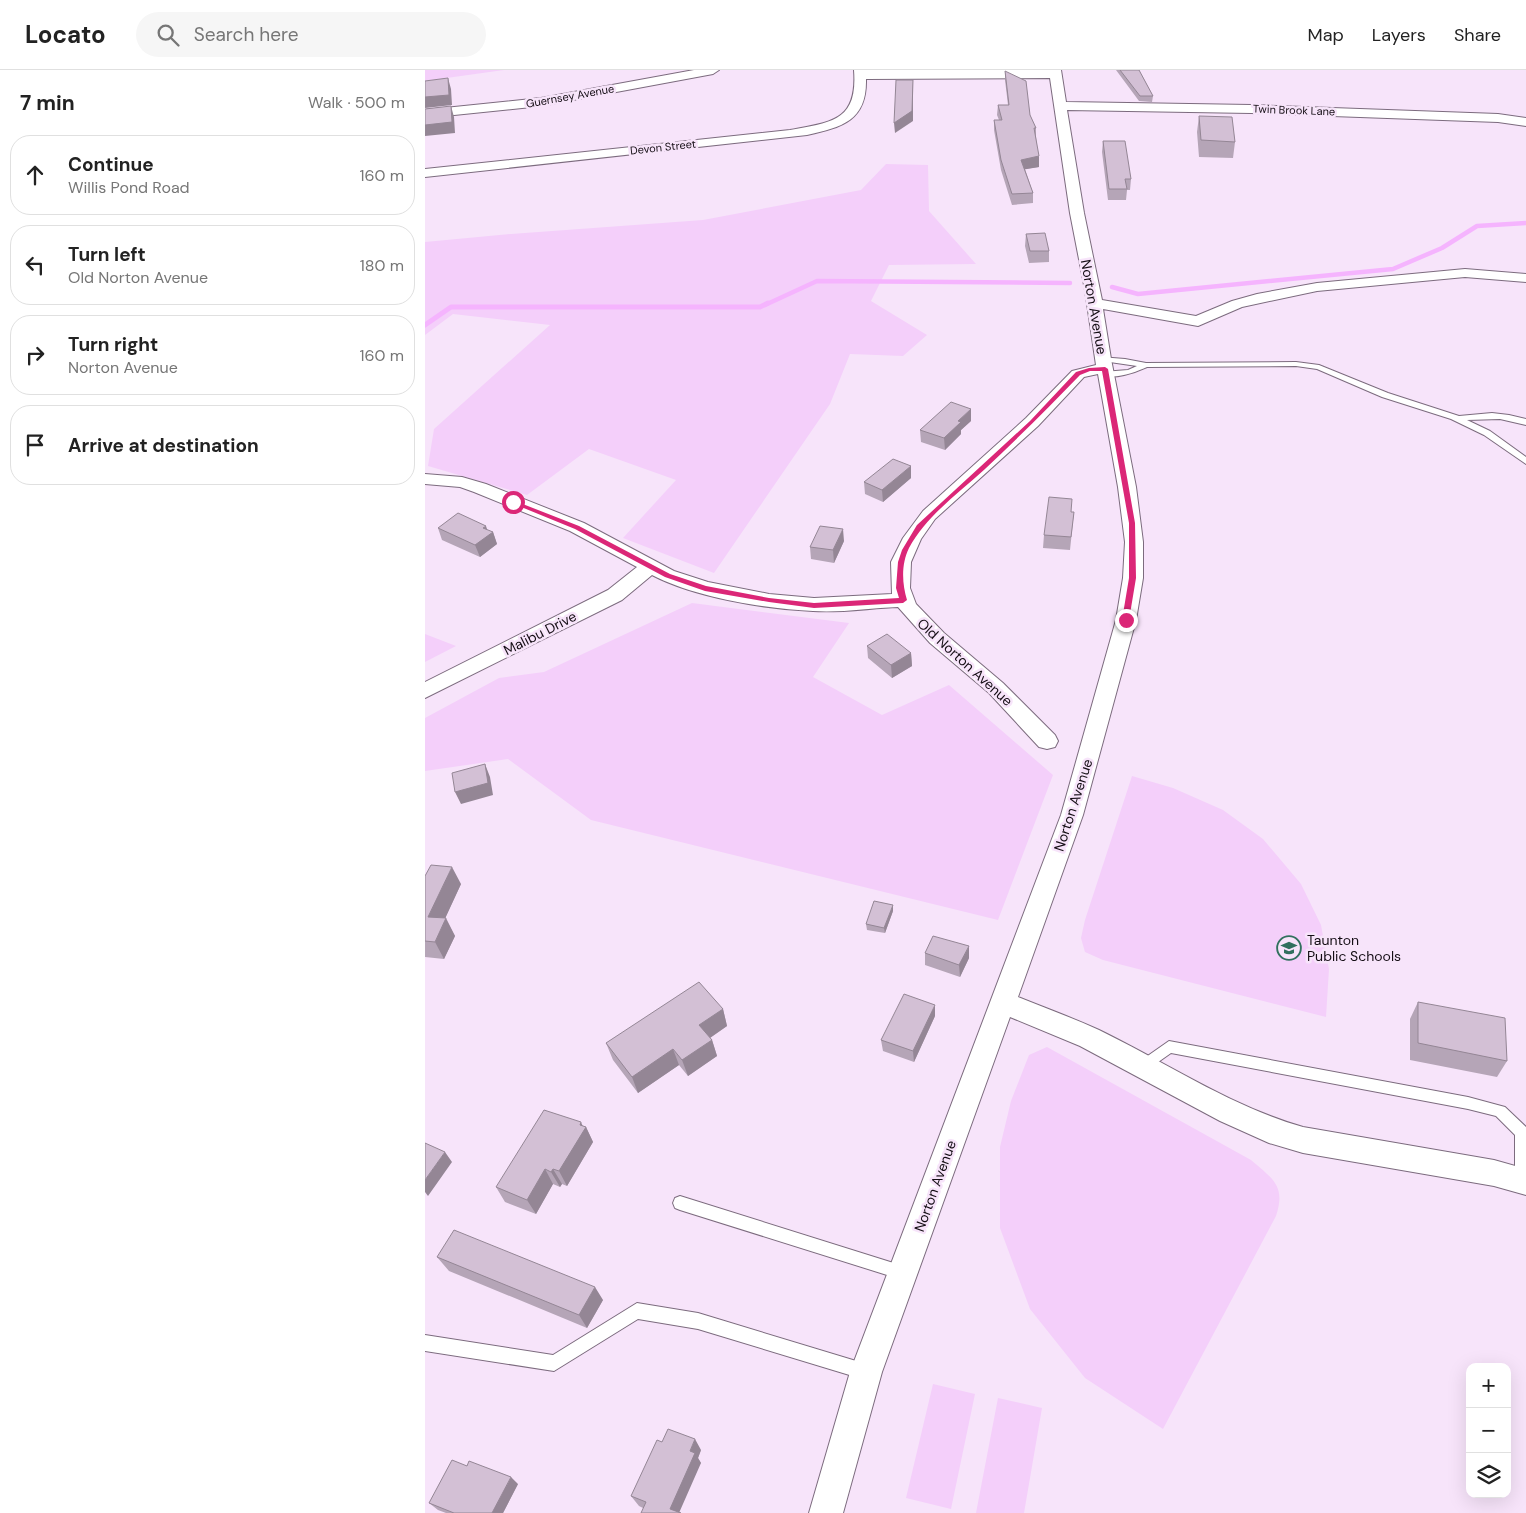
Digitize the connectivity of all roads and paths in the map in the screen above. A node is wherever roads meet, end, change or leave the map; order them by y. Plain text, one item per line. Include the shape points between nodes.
1 (713, 70) edge
2 (861, 72) edge
3 (1055, 72) edge
4 (1061, 106) junction
5 (425, 114) edge
6 (1526, 122) edge
7 (425, 173) edge
8 (1526, 278) edge
9 (1095, 303) junction
10 (1146, 366) junction
11 (1105, 367) junction
12 (1458, 419) junction
13 (1526, 422) edge
14 (1526, 448) edge
15 (1515, 453) junction
16 (1526, 461) edge
17 (425, 479) edge
18 (650, 566) junction
19 (903, 600) junction
20 (425, 691) edge
21 (1047, 741) dead end
22 (1003, 1002) junction
23 (1144, 1066) junction
24 (1524, 1181) edge
25 (680, 1203) dead end
26 (903, 1273) junction
27 (425, 1343) edge
28 (866, 1372) junction
29 (827, 1513) edge

1 - 5 street, Guernsey Avenue via 541,102
2 - 3 street
2 - 7 street, Devon Street via 858,103 854,111 839,122 816,128 790,134
3 - 4 street, Norton Avenue
4 - 6 street, Twin Brook Lane via 1251,108 1498,118
4 - 9 street, Norton Avenue
8 - 9 street via 1465,273 1317,288 1237,304 1198,321
9 - 11 street, Norton Avenue
10 - 11 lane via 1130,372
10 - 11 lane via 1125,360
10 - 12 lane via 1296,364 1319,367 1385,395
11 - 19 street via 1078,374 1032,422 920,526 901,562
11 - 22 street, Norton Avenue via 1132,523 1131,597 1072,815
12 - 13 lane via 1487,414
12 - 15 lane via 1487,433
14 - 15 lane
15 - 16 lane
17 - 18 street via 447,480 480,488 577,527
18 - 19 street via 705,588 769,600 814,606
18 - 20 street, Malibu Drive via 615,595
19 - 21 street, Old Norton Avenue via 937,638 996,688
22 - 23 street via 1082,1034
22 - 26 street, Norton Avenue
23 - 24 street via 1269,1130 1303,1140 1485,1171
23 - 24 lane via 1169,1047 1500,1111 1522,1132
25 - 26 lane
26 - 28 street, Norton Avenue
27 - 28 lane via 554,1363 637,1311 698,1321
28 - 29 street, Norton Avenue

